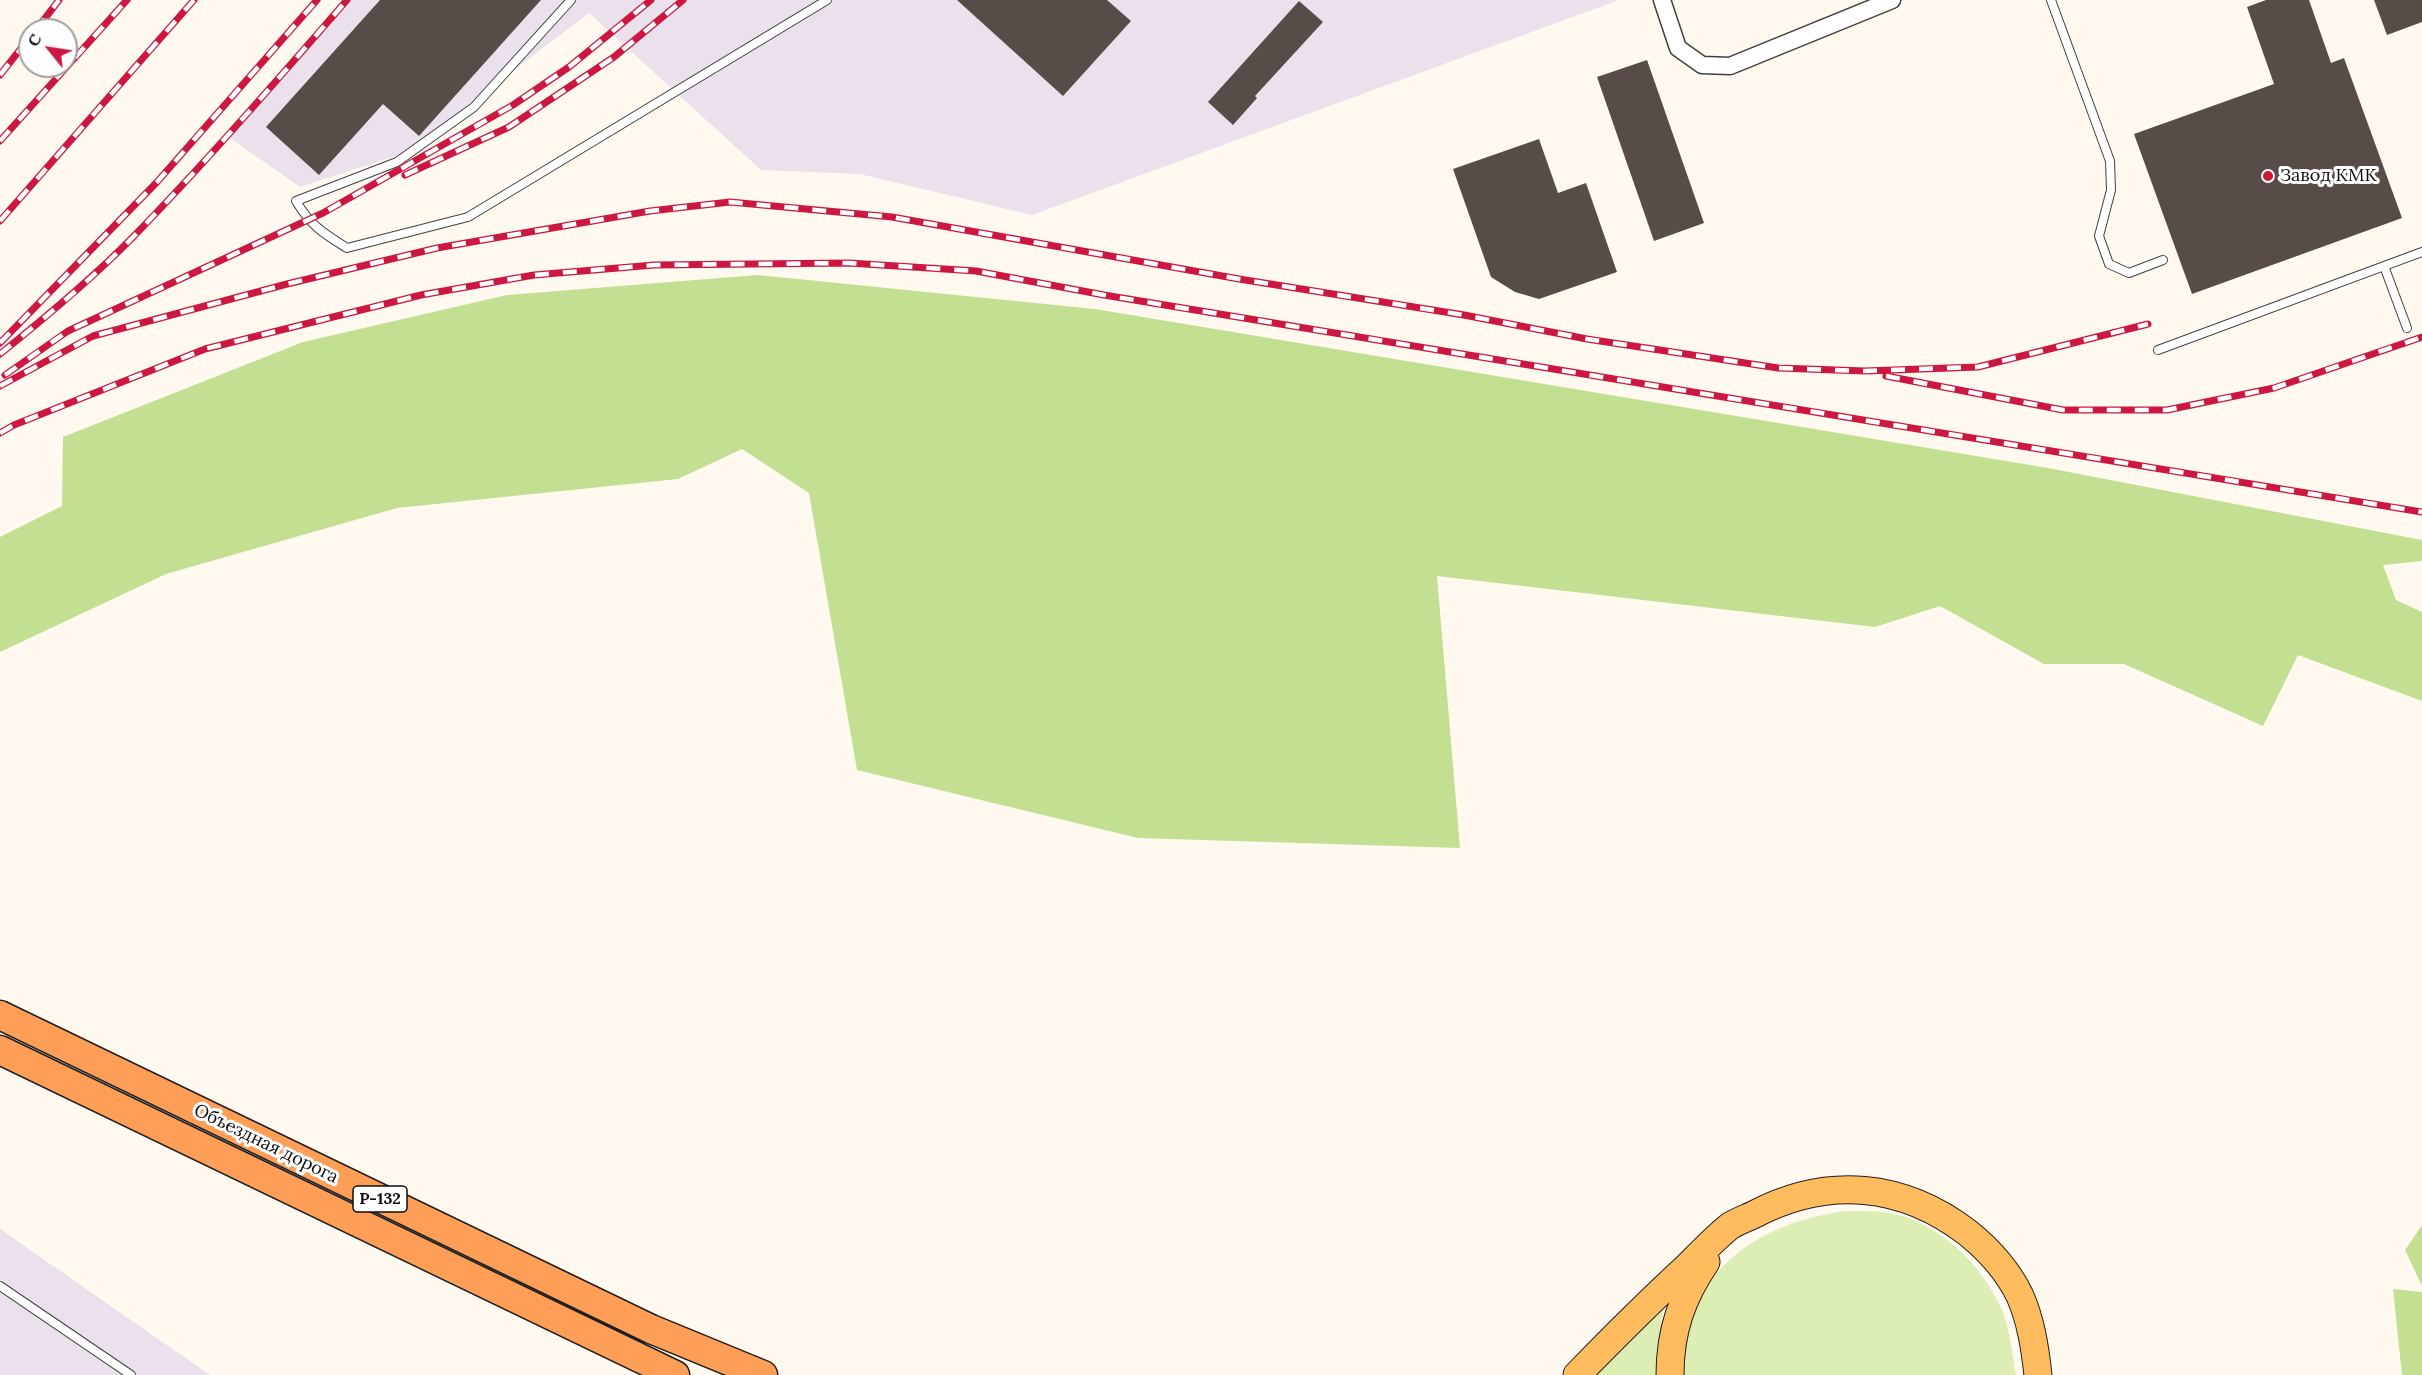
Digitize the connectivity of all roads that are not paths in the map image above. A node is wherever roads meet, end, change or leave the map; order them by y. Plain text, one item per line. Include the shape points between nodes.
1 (571, 0) edge
2 (827, 0) edge
3 (1662, 0) edge
4 (1892, 0) edge
5 (2051, 0) edge
6 (2422, 252) edge
7 (2163, 260) dead end
8 (2384, 266) junction
9 (2407, 328) dead end
10 (2158, 350) dead end
11 (0, 1016) edge
12 (0, 1050) edge
13 (1731, 1226) junction
14 (0, 1286) edge
15 (131, 1375) edge
16 (675, 1375) edge
17 (763, 1375) edge
18 (1577, 1375) edge
19 (1670, 1375) edge
20 (2038, 1375) edge

1 - 2 lane via 474,107 397,162 296,201 307,220 346,248 468,217
3 - 4 street via 1678,48 1702,65 1730,66
5 - 7 lane via 2110,161 2110,190 2099,236 2109,264 2128,273
6 - 8 lane
8 - 9 lane
8 - 10 lane
11 - 17 highway, Объездная дорога / Р-132 via 651,1329
12 - 16 highway, Объездная дорога / Р-132
13 - 18 main road
13 - 19 main road via 1694,1280 1678,1313
13 - 20 main road via 1781,1200 1825,1191 1895,1196 1932,1210 1980,1242 2009,1278 2032,1330
14 - 15 lane

